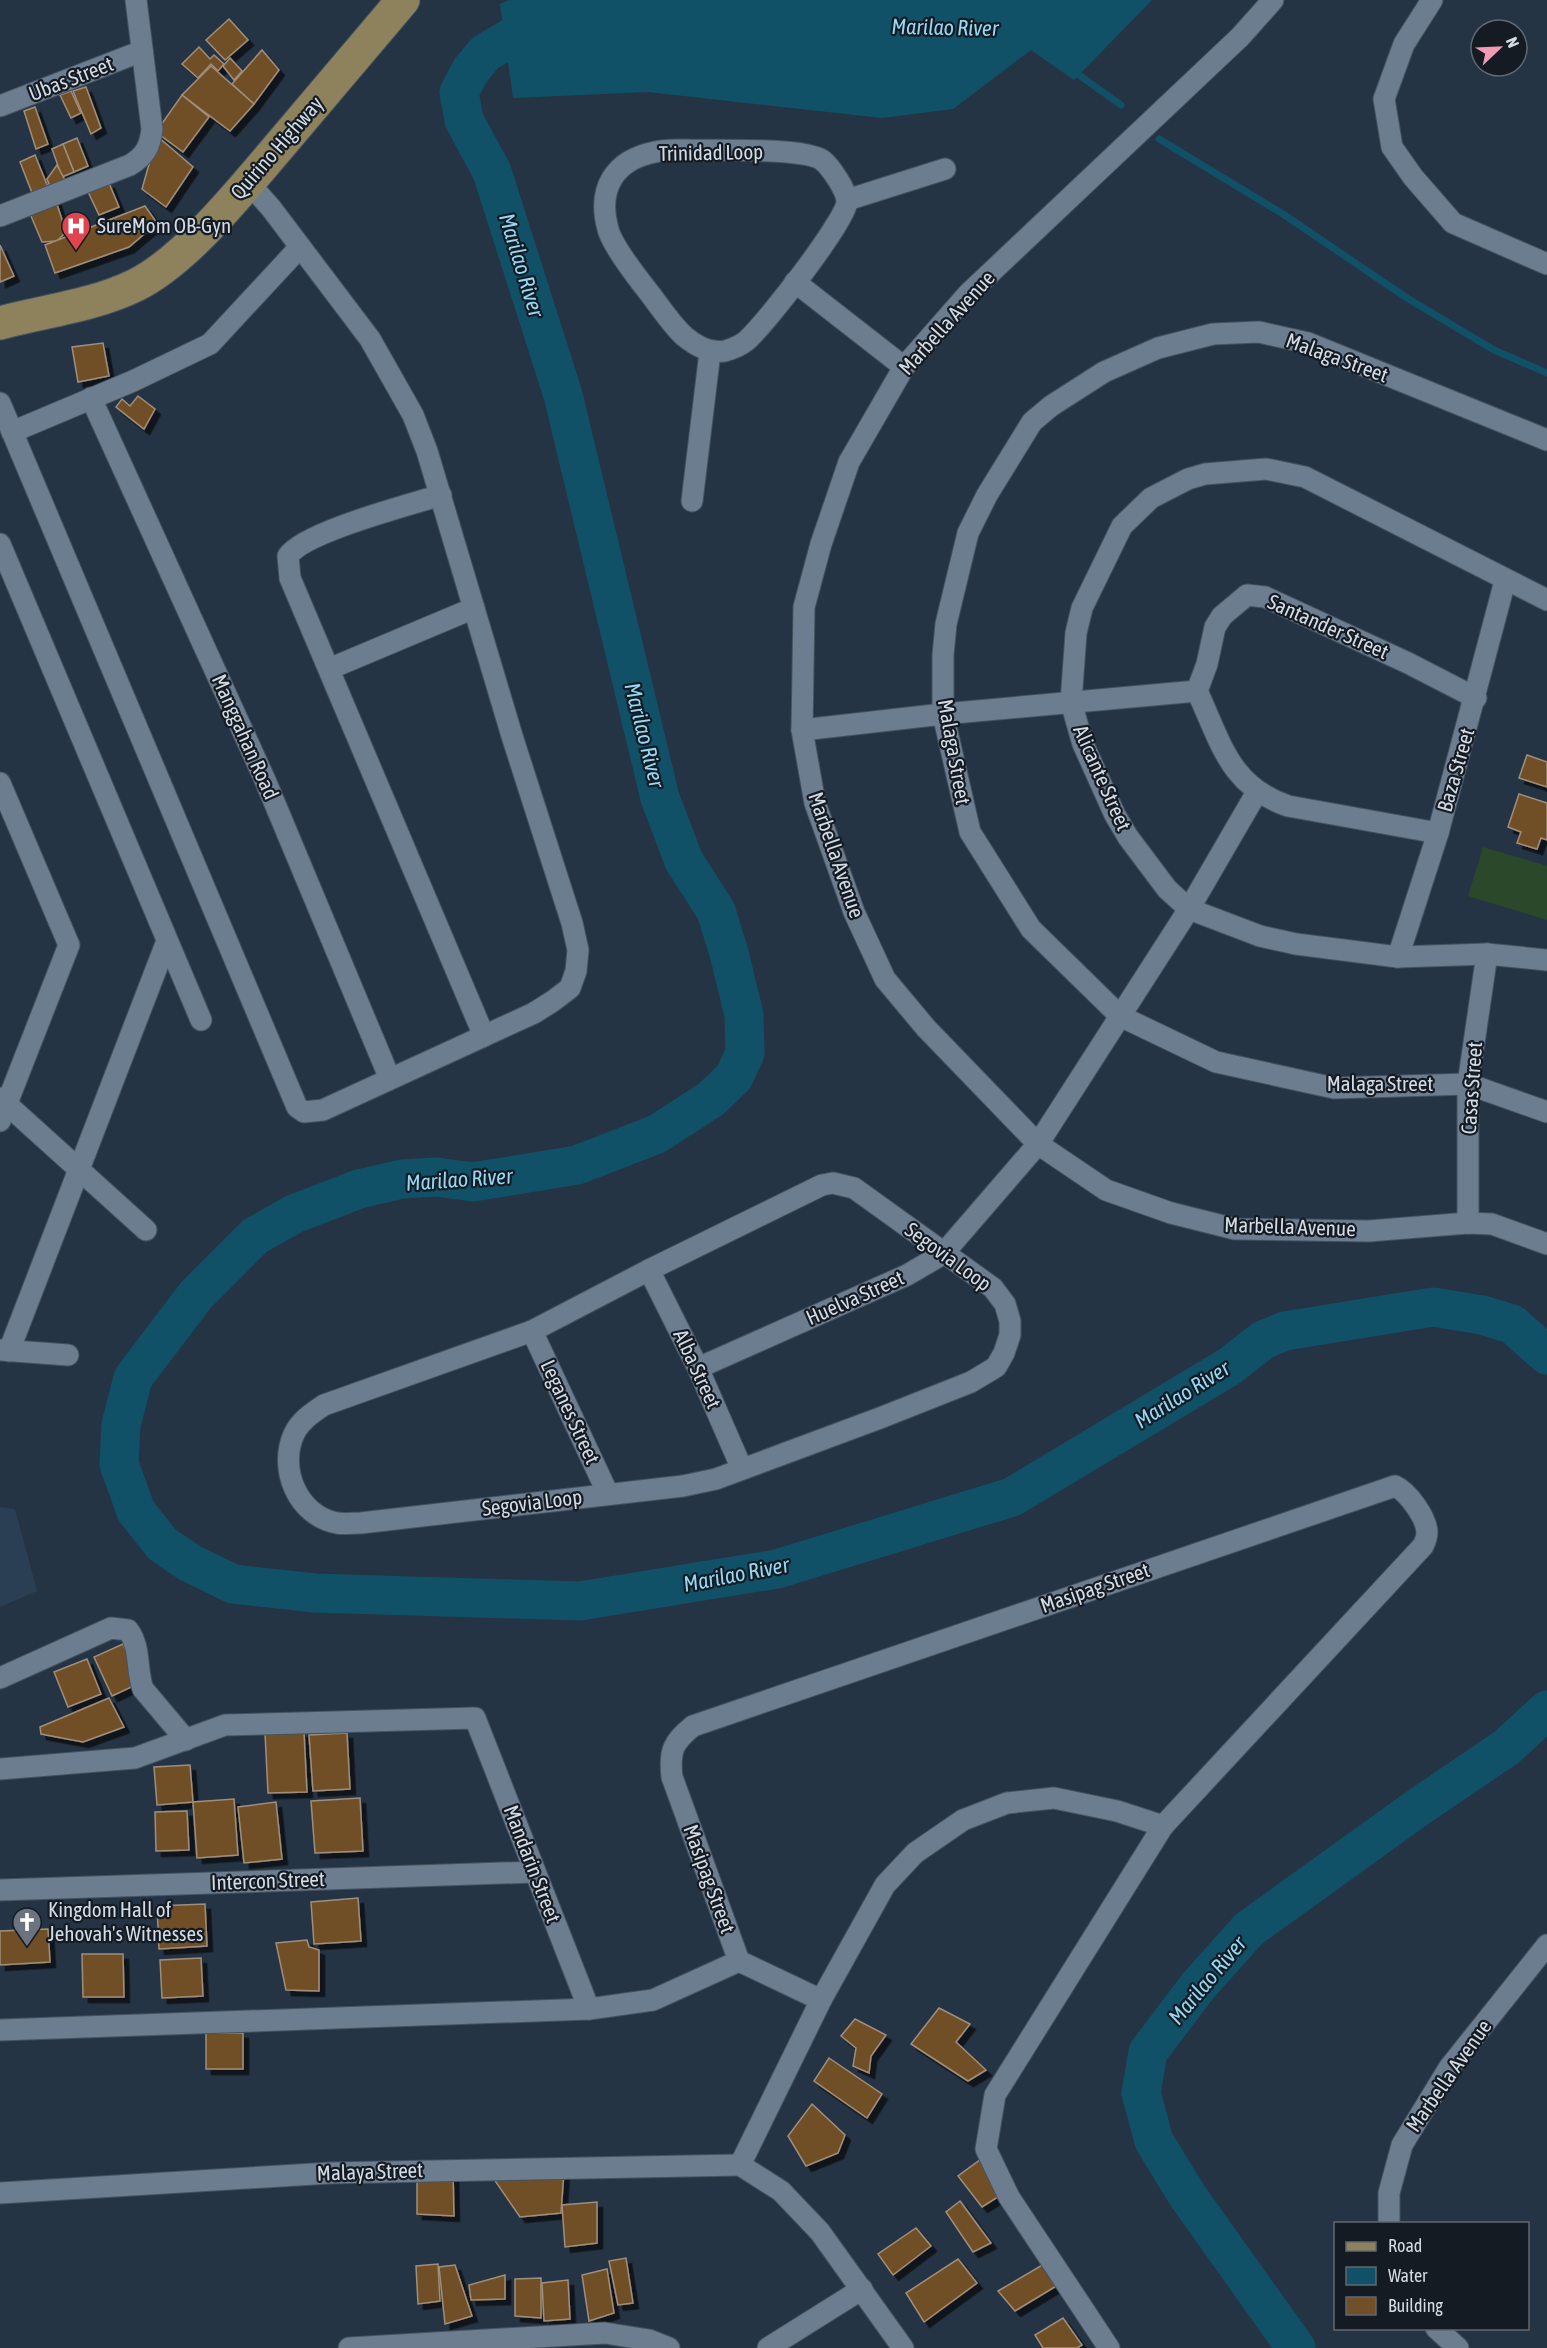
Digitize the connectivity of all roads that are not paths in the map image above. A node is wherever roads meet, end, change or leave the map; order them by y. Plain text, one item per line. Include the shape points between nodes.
1 (136, 0) edge
2 (403, 0) edge
3 (1272, 0) edge
4 (1432, 0) edge
5 (142, 51) junction
6 (0, 106) edge
7 (945, 169) dead end
8 (248, 182) junction
9 (847, 200) junction
10 (0, 216) edge
11 (300, 247) junction
12 (1547, 264) edge
13 (795, 282) junction
14 (0, 323) edge
15 (710, 352) junction
16 (904, 367) junction
17 (91, 398) junction
18 (0, 403) edge
19 (12, 432) junction
20 (1547, 440) edge
21 (441, 495) junction
22 (692, 501) dead end
23 (0, 544) edge
24 (1505, 581) junction
25 (1547, 600) edge
26 (474, 608) junction
27 (329, 669) junction
28 (1197, 691) junction
29 (1476, 698) junction
30 (1071, 702) junction
31 (943, 714) junction
32 (802, 730) junction
33 (0, 783) edge
34 (1257, 792) junction
35 (1438, 833) junction
36 (1189, 909) junction
37 (167, 941) junction
38 (1487, 954) junction
39 (1398, 957) junction
40 (1547, 960) edge
41 (1120, 1016) junction
42 (201, 1020) dead end
43 (484, 1036) junction
44 (390, 1079) junction
45 (1468, 1084) junction
46 (2, 1108) edge
47 (1547, 1112) edge
48 (1038, 1144) junction
49 (79, 1170) junction
50 (1468, 1223) junction
51 (146, 1230) dead end
52 (1547, 1244) edge
53 (943, 1254) junction
54 (649, 1270) junction
55 (532, 1331) junction
56 (5, 1351) edge
57 (68, 1356) dead end
58 (698, 1368) junction
59 (742, 1469) junction
60 (608, 1494) junction
61 (0, 1678) edge
62 (186, 1740) junction
63 (0, 1769) edge
64 (1163, 1826) junction
65 (535, 1872) junction
66 (0, 1890) edge
67 (1547, 1945) edge
68 (739, 1960) junction
69 (821, 2000) junction
70 (589, 2009) junction
71 (0, 2030) edge
72 (740, 2164) junction
73 (0, 2193) edge
74 (1389, 2222) edge
75 (861, 2289) junction
76 (1438, 2330) edge
77 (349, 2348) edge
78 (669, 2348) edge
79 (768, 2348) edge
80 (903, 2348) edge
81 (1109, 2348) edge
82 (1458, 2348) edge

1 - 5 street
2 - 8 main road, Quirino Highway
3 - 16 street, Marbella Avenue via 1240,37 968,294
4 - 12 street via 1404,44 1384,99 1392,147 1453,223
5 - 6 street, Ubas Street
5 - 10 street via 152,129 147,152 130,165
7 - 9 street
8 - 11 street
8 - 14 main road, Quirino Highway via 168,264 137,284 101,299
9 - 13 street via 844,214
9 - 15 street, Trinidad Loop via 822,160 802,153 656,151 618,168 608,185 604,207 608,231 674,324
11 - 17 street via 210,344
11 - 21 street via 370,339 393,377 413,416
13 - 15 street via 746,341 725,351
13 - 16 street
15 - 22 street
16 - 32 street, Marbella Avenue via 849,462 821,544 804,607
17 - 19 street
17 - 44 street, Manggahan Road via 264,780
18 - 19 street
19 - 44 street via 292,1099 304,1112 322,1110
20 - 31 street, Malaga Street via 1308,343 1259,332 1213,334 1169,345 1104,372 1032,422 968,533 946,624
21 - 26 street
21 - 27 street via 328,532 299,545 288,556 290,578
23 - 37 street
24 - 25 street, Alicante Street
24 - 29 street, Baza Street
24 - 30 street, Alicante Street via 1305,477 1266,469 1205,474 1151,498 1122,526 1082,608 1076,633
26 - 27 street
26 - 43 street via 578,950 570,988 534,1013
27 - 43 street
28 - 29 street, Santander Street via 1215,627 1222,616 1247,596 1265,597
28 - 30 street
28 - 34 street via 1228,759
29 - 35 street, Baza Street
30 - 31 street
30 - 36 street, Alicante Street via 1083,744 1115,815 1167,889
31 - 32 street
31 - 41 street, Malaga Street via 970,832 1031,929
32 - 48 street, Marbella Avenue via 815,803 854,912 885,979 926,1028
33 - 46 street via 69,945
34 - 35 street via 1288,806
34 - 36 street, Huelva Street
35 - 39 street, Baza Street
36 - 39 street, Alicante Street via 1260,936
36 - 41 street, Huelva Street
37 - 42 street
37 - 49 street
38 - 39 street, Alicante Street
38 - 40 street, Alicante Street
38 - 45 street, Casas Street
41 - 45 street, Malaga Street via 1216,1062 1334,1088
41 - 48 street, Huelva Street
43 - 44 street
45 - 47 street, Malaga Street
45 - 50 street, Casas Street
46 - 49 street
48 - 50 street, Marbella Avenue via 1106,1190 1170,1213 1235,1229 1369,1230
48 - 53 street, Huelva Street
49 - 51 street
49 - 56 street
50 - 52 street, Marbella Avenue via 1492,1224
53 - 54 street, Segovia Loop via 854,1188 833,1184 822,1185
53 - 58 street, Huelva Street via 907,1275
53 - 59 street, Segovia Loop via 993,1288 1005,1304 1010,1335 996,1367 971,1382
54 - 55 street, Segovia Loop
54 - 58 street, Alba Street
55 - 60 street, Leganes Street
55 - 60 street, Segovia Loop via 324,1405 306,1417 294,1433 288,1455 290,1479 302,1503 337,1523
56 - 57 street
58 - 59 street, Alba Street
59 - 60 street, Segovia Loop via 682,1486
61 - 62 street via 111,1628 128,1630 134,1637 143,1689
62 - 63 street via 135,1758
62 - 65 street, Mandarin Street via 225,1725 475,1718
64 - 68 street, Masipag Street via 1423,1546 1427,1531 1424,1521 1402,1489 1395,1486 693,1726 677,1739 670,1759 672,1776
64 - 69 street via 1054,1798 1007,1803 963,1820 915,1853 885,1885
64 - 81 street, Masipag Street via 995,2095 986,2149 1009,2197
65 - 66 street, Intercon Street
65 - 70 street, Mandarin Street
67 - 74 street, Marbella Avenue via 1449,2068 1402,2145 1389,2193
68 - 69 street, Masipag Street
68 - 70 street via 653,2000
69 - 72 street
70 - 71 street
72 - 73 street, Malaya Street via 330,2172
72 - 75 street via 781,2191 820,2232
75 - 79 street
75 - 80 street
76 - 82 street
77 - 78 street via 604,2333 648,2340

